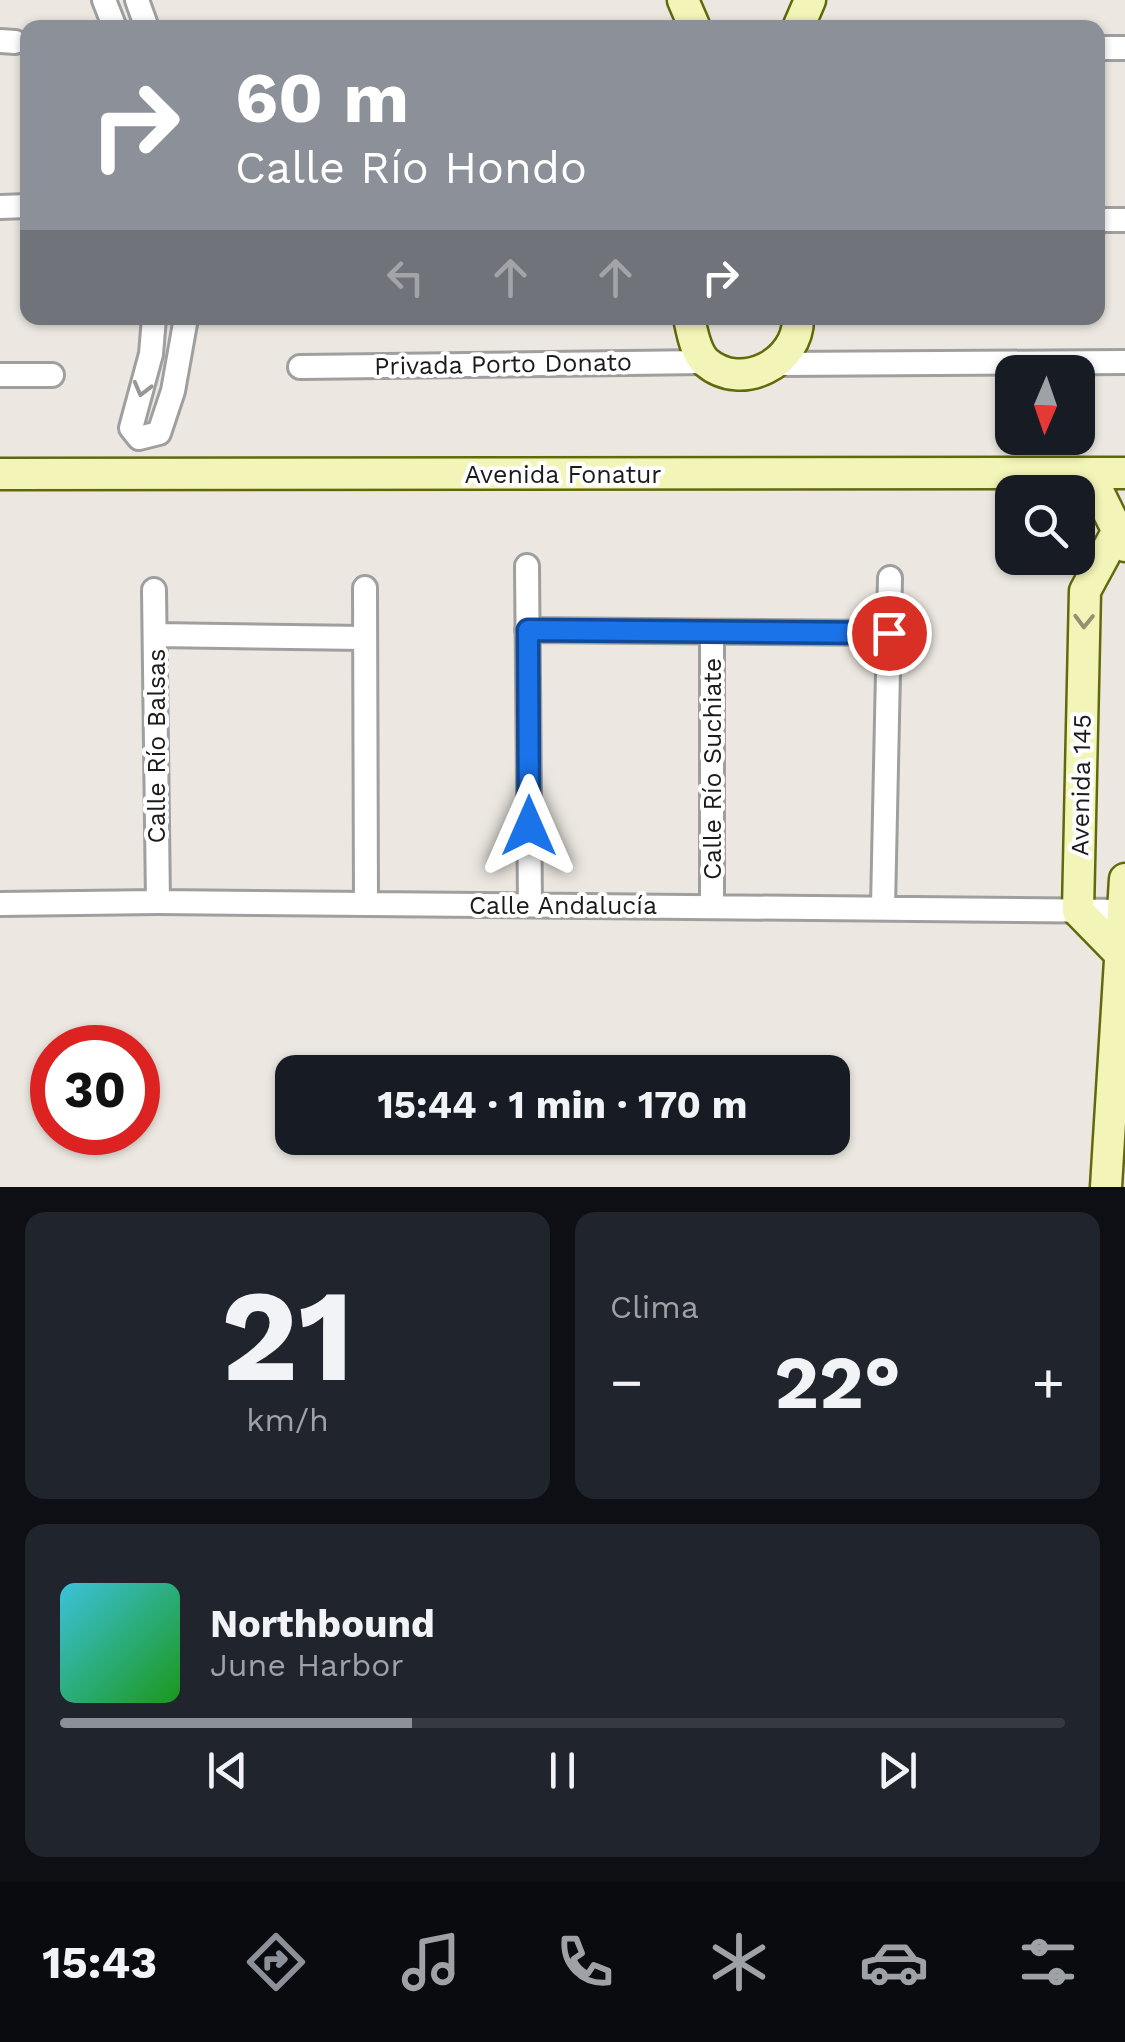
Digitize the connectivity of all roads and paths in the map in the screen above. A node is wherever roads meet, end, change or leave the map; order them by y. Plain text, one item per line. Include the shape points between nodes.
1 (153, 325) edge
2 (185, 325) edge
3 (691, 325) edge
4 (796, 325) edge
5 (706, 362) junction
6 (1125, 362) edge
7 (779, 364) junction
8 (300, 367) dead end
9 (0, 375) edge
10 (52, 375) dead end
11 (1089, 473) junction
12 (1125, 473) edge
13 (0, 474) edge
14 (1122, 536) edge
15 (527, 566) dead end
16 (890, 578) dead end
17 (366, 588) dead end
18 (154, 590) dead end
19 (528, 630) junction
20 (712, 632) junction
21 (889, 633) junction
22 (156, 635) junction
23 (364, 638) junction
24 (1125, 879) edge
25 (158, 902) junction
26 (366, 903) junction
27 (0, 904) edge
28 (530, 904) junction
29 (712, 906) junction
30 (883, 907) junction
31 (1078, 911) junction
32 (1124, 911) edge
33 (1120, 954) junction
34 (1106, 1187) edge

1 -> 2 street via 131,428 139,438 158,434
3 - 5 main road
4 - 7 main road via 791,350
5 - 7 main road via 756,372
5 - 8 street, Privada Porto Donato
6 - 7 street
9 - 10 street
11 - 12 main road, Avenida Fonatur
11 - 13 main road, Avenida Fonatur
11 - 14 main road
14 -> 31 main road, Avenida 145 via 1084,591
15 - 19 street
16 - 21 street
17 - 23 street
18 - 22 street, Calle Río Balsas
19 - 20 street
19 - 28 street
20 - 21 street
20 - 29 street, Calle Río Suchiate
21 - 30 street
22 - 23 street
22 - 25 street, Calle Río Balsas
23 - 26 street
24 - 32 main road
25 - 26 street, Calle Andalucía
25 - 27 street, Calle Andalucía
26 - 28 street, Calle Andalucía
28 - 29 street, Calle Andalucía
29 - 30 street, Calle Andalucía
30 - 31 street, Calle Andalucía
31 - 32 street, Calle Andalucía
31 - 33 main road
32 - 33 main road
33 - 34 main road

